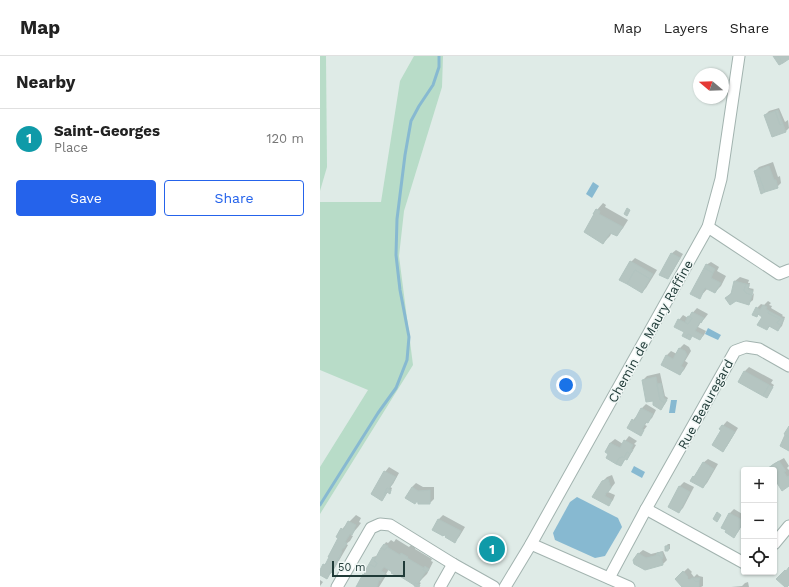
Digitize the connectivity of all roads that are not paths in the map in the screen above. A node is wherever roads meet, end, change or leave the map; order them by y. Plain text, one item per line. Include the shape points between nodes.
1 (739, 56) edge
2 (708, 227) junction
3 (784, 272) edge
4 (789, 366) edge
5 (646, 509) junction
6 (789, 526) edge
7 (777, 540) edge
8 (531, 544) junction
9 (741, 561) edge
10 (454, 564) junction
11 (609, 578) junction
12 (337, 587) edge
13 (440, 587) edge
14 (494, 587) edge
15 (505, 587) edge
16 (629, 587) edge

1 - 2 street, Chemin de Maury Raffine via 721,179
2 - 3 street
2 - 8 street, Chemin de Maury Raffine
4 - 5 street, Rue Beauregard via 759,349 746,347 735,351
5 - 9 street
5 - 11 street, Rue Beauregard
6 - 7 street
8 - 11 street
8 - 15 street, Chemin de Maury Raffine
10 - 12 street via 390,525 380,524 371,528
10 - 13 street
10 - 14 street
11 - 16 street

